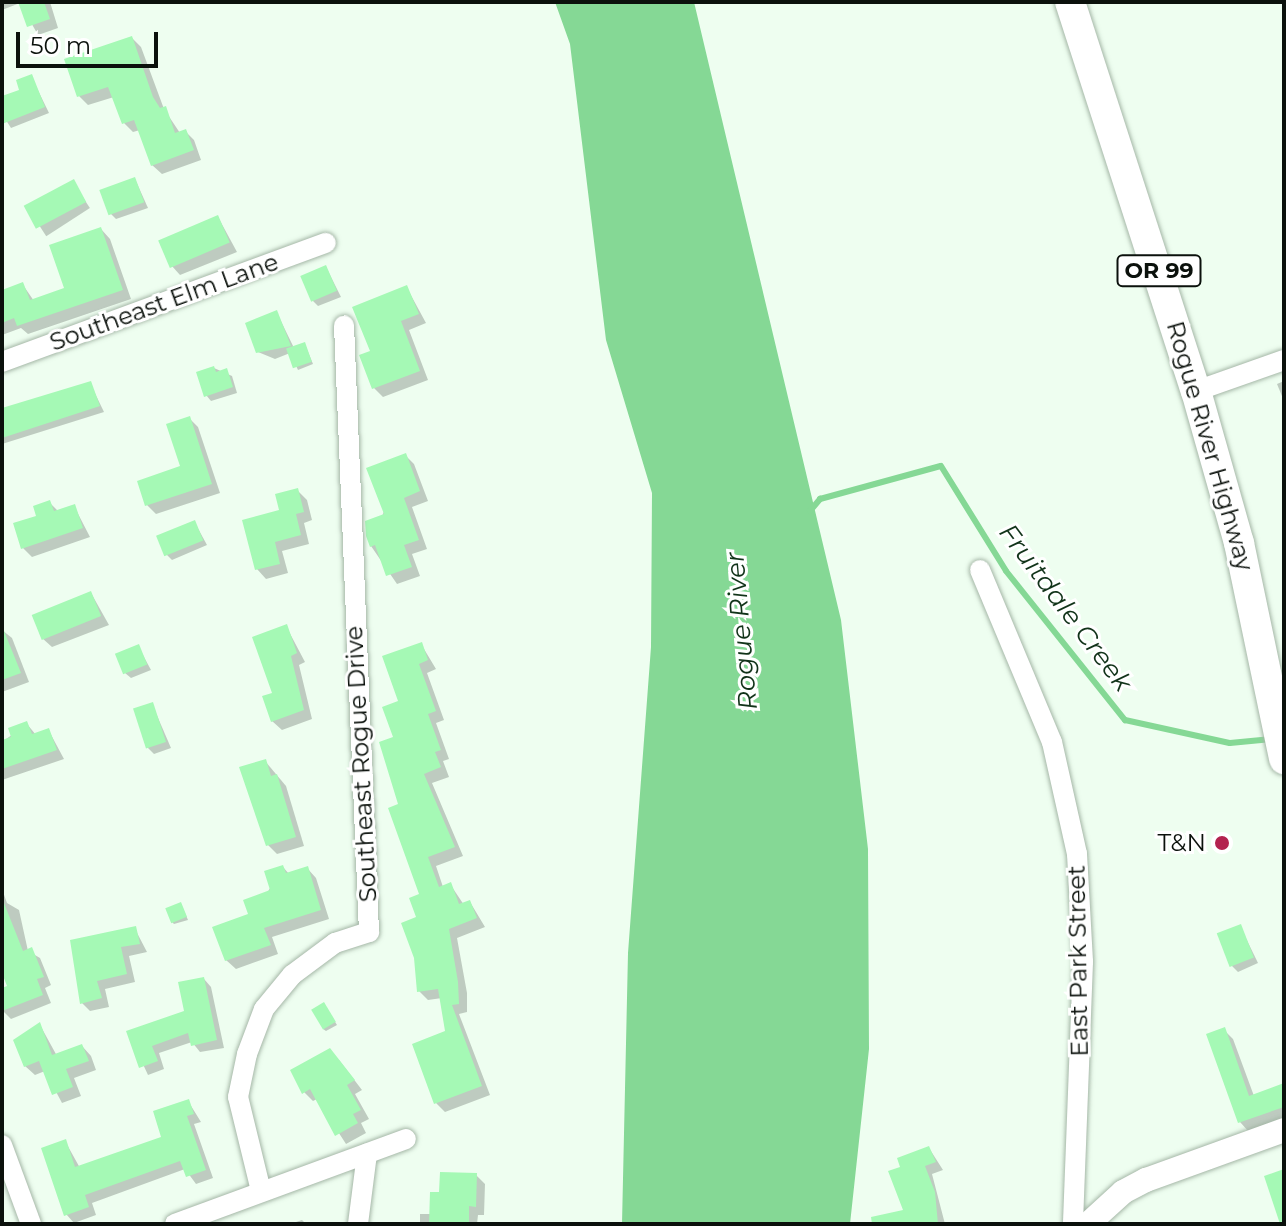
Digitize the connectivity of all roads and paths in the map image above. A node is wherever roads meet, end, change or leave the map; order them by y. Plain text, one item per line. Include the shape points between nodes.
1 (1070, 2) edge
2 (326, 243) dead end
3 (344, 326) dead end
4 (1284, 360) edge
5 (2, 362) edge
6 (1196, 391) junction
7 (980, 570) dead end
8 (1284, 759) edge
9 (1284, 1130) edge
10 (406, 1139) dead end
11 (2, 1145) edge
12 (367, 1154) junction
13 (261, 1191) junction
14 (31, 1224) edge
15 (175, 1224) edge
16 (358, 1224) edge
17 (1073, 1224) edge
18 (1088, 1224) edge

1 - 6 main road, Rogue River Highway / OR 99
2 - 5 street, Southeast Elm Lane
3 - 13 street, Southeast Rogue Drive via 369,932 324,951 292,975 264,1009 238,1097
4 - 6 street
6 - 8 main road, Rogue River Highway / OR 99 via 1239,543
7 - 17 street, East Park Street via 1052,742 1077,854 1083,962
9 - 18 street via 1146,1180 1123,1192
10 - 12 street
11 - 14 street
12 - 13 street
12 - 16 street
13 - 15 street

